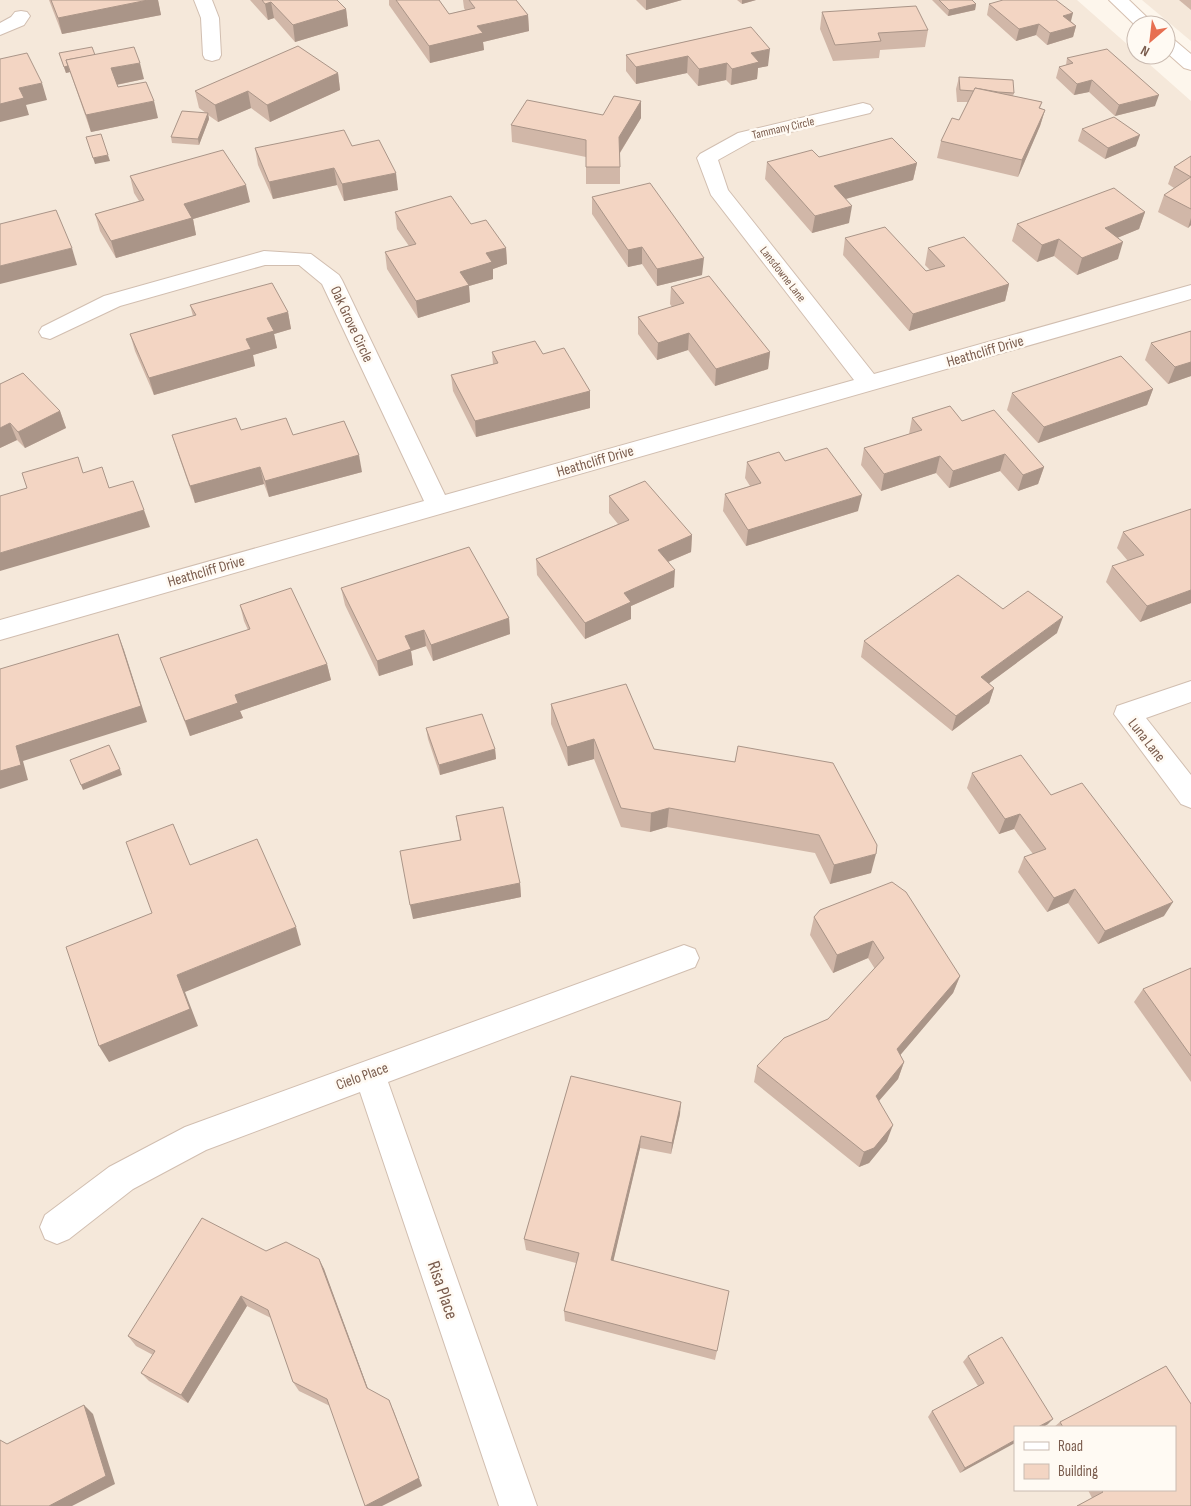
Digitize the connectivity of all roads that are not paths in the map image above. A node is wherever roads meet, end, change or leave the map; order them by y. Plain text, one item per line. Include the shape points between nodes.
1 (203, 0) edge
2 (1118, 0) edge
3 (1135, 15) edge
4 (21, 16) dead end
5 (0, 30) edge
6 (1176, 51) edge
7 (212, 55) dead end
8 (1191, 64) edge
9 (864, 109) dead end
10 (707, 158) joint
11 (1191, 292) edge
12 (50, 332) dead end
13 (869, 384) junction
14 (438, 505) junction
15 (0, 630) edge
16 (1191, 691) edge
17 (1191, 796) edge
18 (684, 958) dead end
19 (369, 1073) junction
20 (57, 1227) dead end
21 (518, 1506) edge

1 - 7 street via 210,18
2 - 3 street
4 - 5 street
6 - 8 street
9 - 10 street, Tammany Circle via 745,137
10 - 13 street, Lansdowne Lane via 718,191
11 - 13 street, Heathcliff Drive
12 - 14 street, Oak Grove Circle via 121,298 264,258 304,259 330,280
13 - 14 street, Heathcliff Drive
14 - 15 street, Heathcliff Drive
16 - 17 street, Luna Lane via 1127,714
18 - 19 street, Cielo Place
19 - 20 street, Cielo Place via 196,1138 121,1178
19 - 21 street, Risa Place

